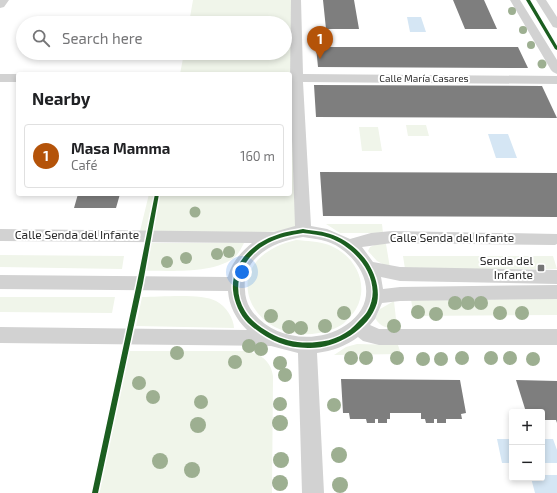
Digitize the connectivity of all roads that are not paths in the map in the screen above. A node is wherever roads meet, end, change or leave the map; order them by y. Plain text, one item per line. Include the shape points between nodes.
1 (4, 0) edge
2 (296, 0) edge
3 (515, 0) edge
4 (541, 0) edge
5 (0, 5) edge
6 (557, 26) edge
7 (557, 70) edge
8 (0, 78) edge
9 (16, 78) edge
10 (293, 78) edge
11 (557, 80) edge
12 (303, 232) junction
13 (0, 235) edge
14 (274, 237) junction
15 (555, 240) dead end
16 (350, 246) junction
17 (370, 268) junction
18 (557, 277) edge
19 (0, 282) edge
20 (236, 284) junction
21 (557, 292) edge
22 (374, 298) junction
23 (357, 326) junction
24 (0, 336) edge
25 (557, 337) edge
26 (270, 338) junction
27 (307, 346) junction
28 (313, 493) edge

1 - 5 street
2 - 10 street
3 - 7 street
4 - 6 street
8 - 9 street
10 - 11 street, Calle María Casares
10 - 12 street
12 - 14 street
12 - 16 street via 320,233
13 - 14 street, Calle Senda del Infante
14 - 20 street via 259,245 247,256 239,269
15 - 16 street, Calle Senda del Infante via 392,237 356,242
16 - 17 street
17 - 18 street via 400,274
17 - 22 street via 374,282
19 - 20 street
20 - 26 street via 237,300 243,314
21 - 22 street via 400,294
22 - 23 street via 369,313
23 - 25 street via 369,335 379,338
23 - 27 street via 344,338 327,344
24 - 26 street
26 - 27 street via 288,344
27 - 28 street

